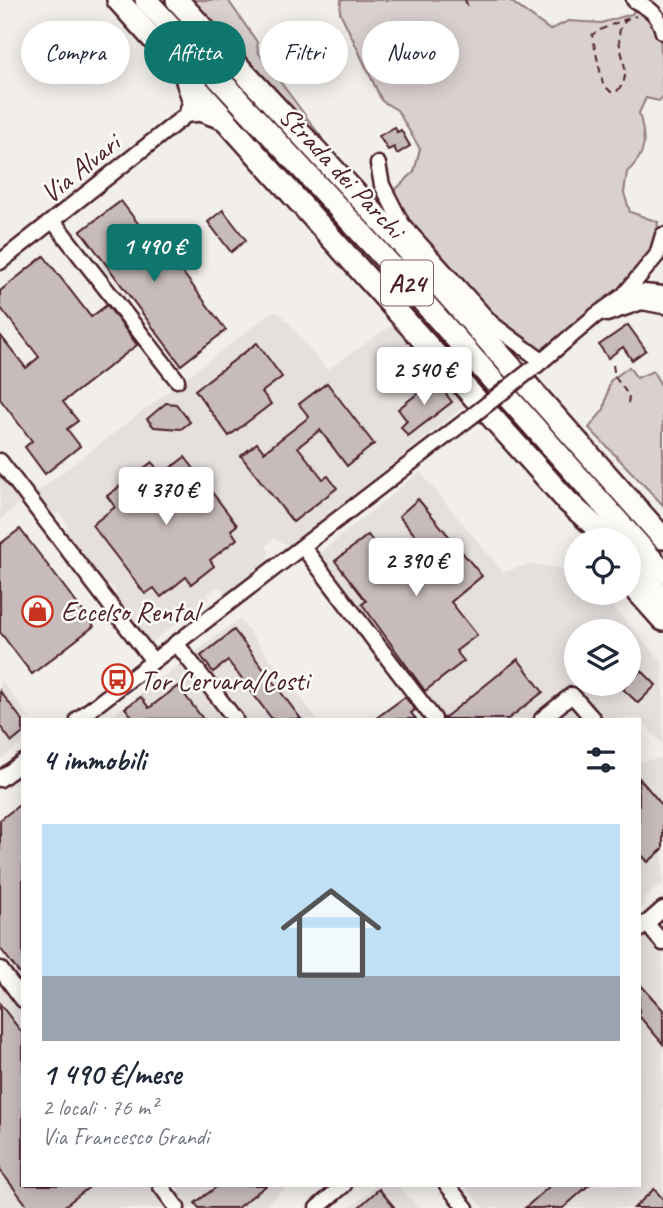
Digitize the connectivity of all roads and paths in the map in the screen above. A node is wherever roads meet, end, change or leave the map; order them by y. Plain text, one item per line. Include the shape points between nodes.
1 (118, 0) edge
2 (146, 0) edge
3 (177, 0) edge
4 (465, 0) edge
5 (634, 0) edge
6 (469, 9) dead end
7 (628, 18) joint
8 (144, 30) edge
9 (663, 32) edge
10 (188, 84) edge
11 (191, 84) edge
12 (191, 111) junction
13 (222, 118) junction
14 (378, 164) dead end
15 (53, 221) junction
16 (663, 235) edge
17 (660, 255) edge
18 (0, 262) edge
19 (623, 296) junction
20 (659, 297) edge
21 (587, 324) junction
22 (537, 365) junction
23 (613, 365) dead end
24 (177, 380) dead end
25 (628, 404) dead end
26 (0, 461) edge
27 (568, 502) junction
28 (585, 528) edge
29 (597, 528) edge
30 (663, 538) edge
31 (303, 547) junction
32 (663, 572) edge
33 (641, 574) edge
34 (641, 595) edge
35 (663, 597) edge
36 (663, 620) edge
37 (176, 643) junction
38 (153, 661) junction
39 (95, 714) edge
40 (235, 718) edge
41 (433, 718) edge
42 (543, 718) edge
43 (592, 718) edge
44 (21, 763) edge
45 (0, 779) edge
46 (663, 909) edge
47 (643, 927) edge
48 (663, 943) edge
49 (0, 969) edge
50 (21, 997) edge
51 (161, 1187) edge
52 (342, 1187) edge
53 (449, 1187) edge
54 (177, 1208) edge
55 (317, 1208) edge
56 (466, 1208) edge

1 - 8 highway, Strada dei Parchi / A24
2 - 32 highway, Strada dei Parchi / A24 via 379,252
3 - 30 highway via 396,237
4 - 6 path
5 - 9 street via 656,14
7 - 7 path via 592,35 603,84 611,92 623,86 620,35
10 - 12 highway via 194,102
11 - 13 highway, Strada dei Parchi / A24
12 - 13 highway
12 - 15 street, Via Alvari
13 - 27 highway, Strada dei Parchi / A24
14 - 22 street via 382,186 408,231 492,324
15 - 18 street, Via Alvari
15 - 24 street
16 - 17 street
17 - 19 street
17 - 20 street via 650,277
19 - 20 street
19 - 21 street
20 - 21 street
21 - 22 street
22 - 31 street, bridge
23 - 25 path via 615,377 629,396
26 - 38 street
27 - 28 highway
27 - 29 highway, Strada dei Parchi / A24
31 - 37 street
31 - 41 street
33 - 35 highway
34 - 36 highway
37 - 38 street
37 - 40 street
38 - 39 street
42 - 43 street via 572,695
44 - 45 street
46 - 47 street
47 - 48 street
49 - 50 street
51 - 54 street
52 - 55 street
53 - 56 street

